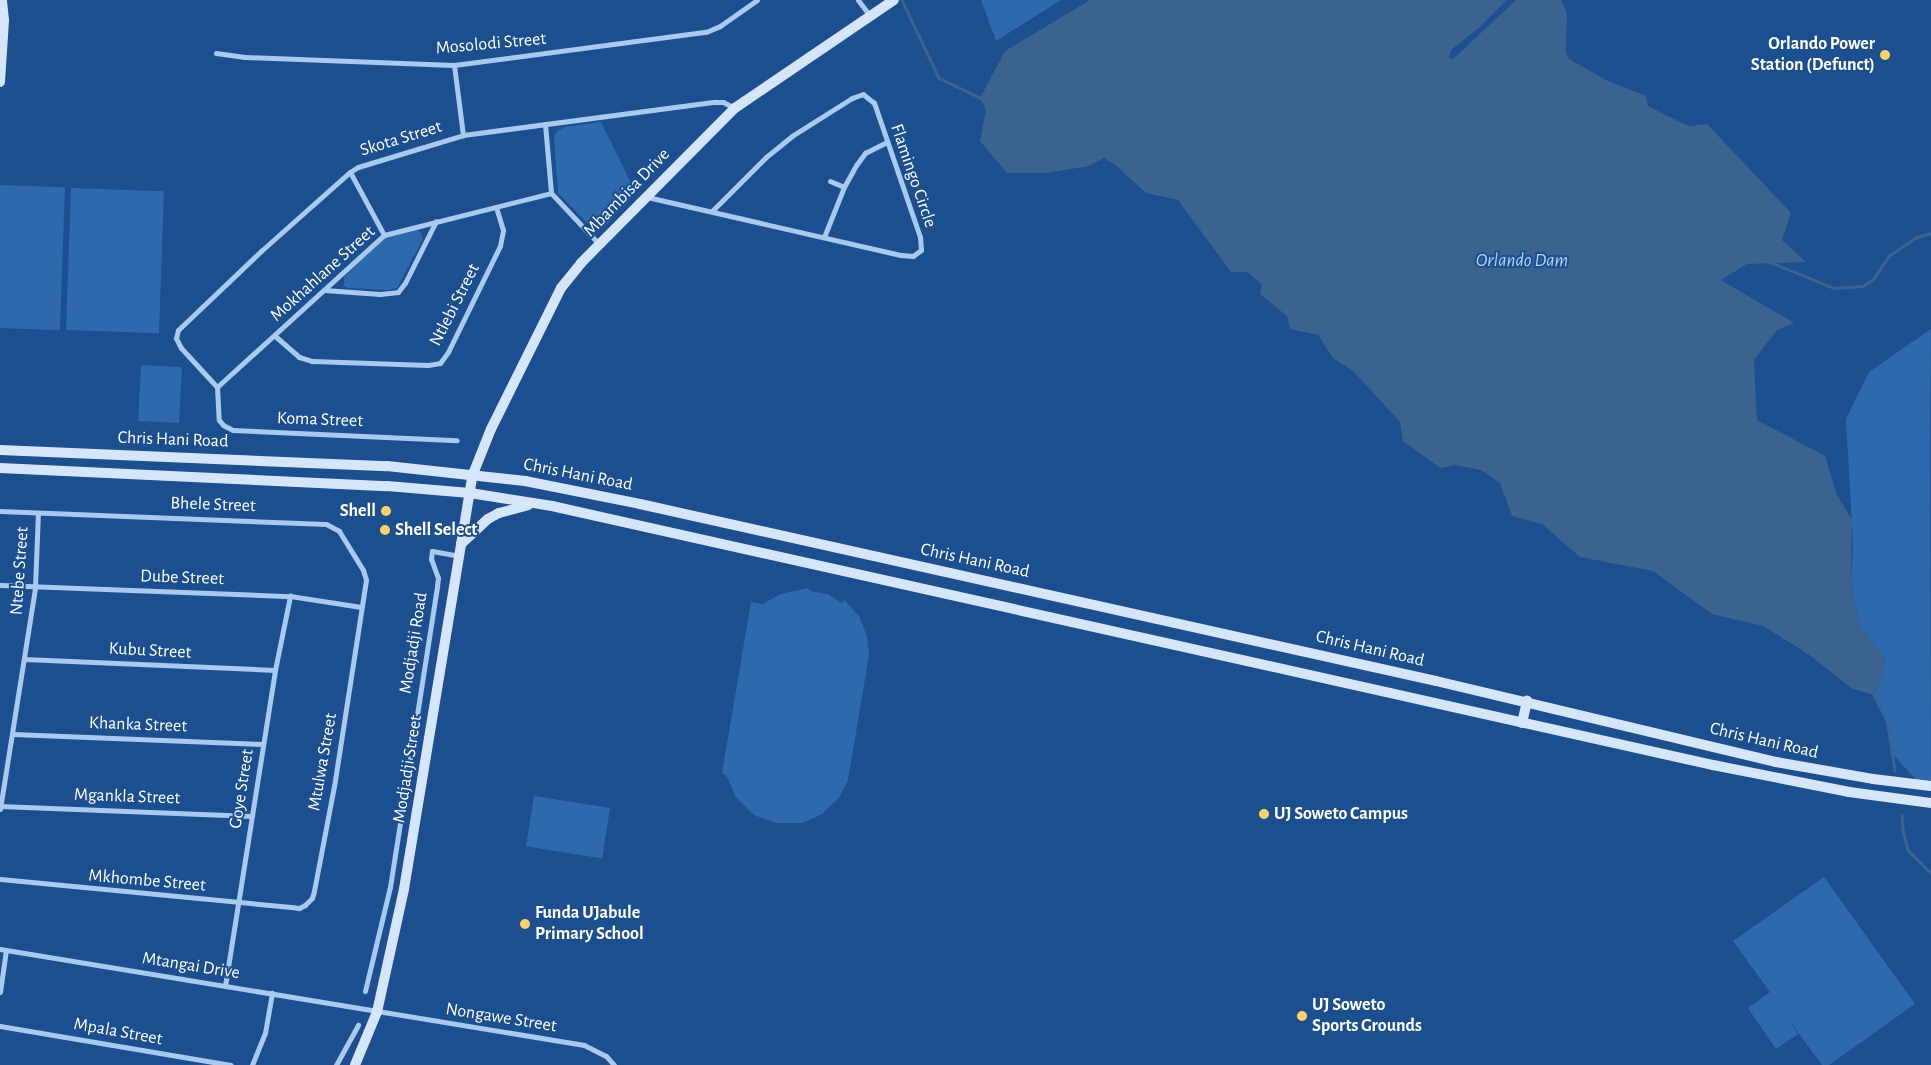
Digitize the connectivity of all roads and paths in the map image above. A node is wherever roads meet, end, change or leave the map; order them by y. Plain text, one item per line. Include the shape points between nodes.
1 (2, 0) edge
2 (757, 0) edge
3 (858, 0) edge
4 (892, 1) edge
5 (870, 16) junction
6 (216, 53) dead end
7 (454, 64) junction
8 (0, 82) edge
9 (735, 108) junction
10 (545, 124) junction
11 (463, 135) junction
12 (887, 142) junction
13 (350, 172) junction
14 (830, 181) dead end
15 (844, 187) junction
16 (551, 192) junction
17 (646, 197) junction
18 (496, 207) junction
19 (712, 211) junction
20 (436, 221) junction
21 (384, 235) junction
22 (824, 237) junction
23 (600, 245) junction
24 (324, 290) junction
25 (275, 336) junction
26 (217, 387) junction
27 (457, 440) dead end
28 (0, 450) edge
29 (0, 468) edge
30 (474, 474) junction
31 (470, 493) junction
32 (536, 504) junction
33 (0, 511) edge
34 (38, 513) junction
35 (462, 544) junction
36 (459, 556) junction
37 (0, 585) edge
38 (36, 587) junction
39 (290, 596) junction
40 (362, 607) junction
41 (24, 659) junction
42 (275, 670) junction
43 (1526, 701) junction
44 (1522, 723) junction
45 (13, 734) junction
46 (263, 744) junction
47 (1931, 786) edge
48 (1931, 803) edge
49 (0, 808) edge
50 (252, 816) junction
51 (0, 879) edge
52 (390, 887) junction
53 (404, 889) junction
54 (237, 903) junction
55 (291, 908) joint
56 (3, 949) edge
57 (225, 986) junction
58 (365, 991) dead end
59 (0, 992) edge
60 (272, 993) junction
61 (377, 1012) junction
62 (358, 1024) dead end
63 (0, 1026) edge
64 (231, 1065) edge
65 (252, 1065) edge
66 (336, 1065) edge
67 (355, 1065) edge
68 (614, 1065) edge

1 - 8 main road
2 - 7 street, Mosolodi Street via 706,32
3 - 5 street
4 - 5 main road, Mbambisa Drive
5 - 9 main road, Mbambisa Drive
6 - 7 street, Mosolodi Street via 245,57
7 - 11 street
9 - 10 street, Skota Street via 714,102
9 - 17 main road, Mbambisa Drive
10 - 11 street, Skota Street
10 - 16 street
11 - 13 street, Skota Street via 370,162
12 - 15 street via 862,156
12 - 19 street, Flamingo Circle via 874,102 866,95 858,94 792,136
12 - 22 street, Flamingo Circle via 920,237 919,253 908,256
13 - 21 street
13 - 26 street, Skota Street via 178,330 176,338 181,348
14 - 15 street
15 - 22 street
16 - 18 street, Mokhahlane Street
16 - 23 street
17 - 19 street, Flamingo Circle
17 - 23 main road, Mbambisa Drive
18 - 20 street, Mokhahlane Street
18 - 25 street, Ntlebi Street via 503,230 500,246 440,363 428,366 312,362 299,357
19 - 22 street, Flamingo Circle
20 - 21 street, Mokhahlane Street
20 - 24 street via 398,292
21 - 24 street, Mokhahlane Street
23 - 30 main road, Mbambisa Drive via 562,288 491,429
24 - 25 street, Mokhahlane Street
25 - 26 street, Mokhahlane Street
26 - 27 street, Koma Street via 220,420 232,430
28 - 30 main road, Chris Hani Road via 330,462
29 - 31 main road, Chris Hani Road via 349,483
30 - 31 main road, Modjadji Street
30 - 43 main road, Chris Hani Road via 613,498
31 - 32 main road, Chris Hani Road
31 - 35 main road, Modjadji Street
32 - 35 main road via 499,513 479,526
32 - 44 main road, Chris Hani Road
33 - 34 street, Bhele Street
34 - 38 street, Ntebe Street
34 - 40 street, Bhele Street via 330,524 339,530 365,576
35 - 36 main road, Modjadji Street
36 - 52 street, Modjadji Road via 432,551 437,586
36 - 53 main road, Modjadji Street
37 - 38 street, Dube Street
38 - 39 street, Dube Street
38 - 41 street, Ntebe Street
39 - 40 street, Dube Street
39 - 42 street, Goye Street
40 - 55 street, Mtulwa Street via 314,891 305,905
41 - 42 street, Kubu Street
41 - 45 street, Ntebe Street
42 - 46 street, Goye Street
43 - 44 main road
43 - 47 main road, Chris Hani Road via 1786,764
44 - 48 main road, Chris Hani Road via 1788,781
45 - 46 street, Khanka Street
45 - 49 street, Ntebe Street
46 - 50 street, Goye Street
49 - 50 street, Mgankla Street
50 - 54 street, Goye Street
51 - 54 street, Mkhombe Street
52 - 53 street
52 - 58 street, Modjadji Road
53 - 61 main road, Modjadji Street
54 - 55 street, Mkhombe Street
54 - 57 street, Goye Street
56 - 57 street, Mtangai Drive
56 - 59 street
57 - 60 street, Mtangai Drive
60 - 61 street, Mtangai Drive
60 - 65 street via 266,1033
61 - 67 main road, Modjadji Street
61 - 68 street, Nongawe Street via 584,1045 606,1056
62 - 66 street
63 - 64 street, Mpala Street

